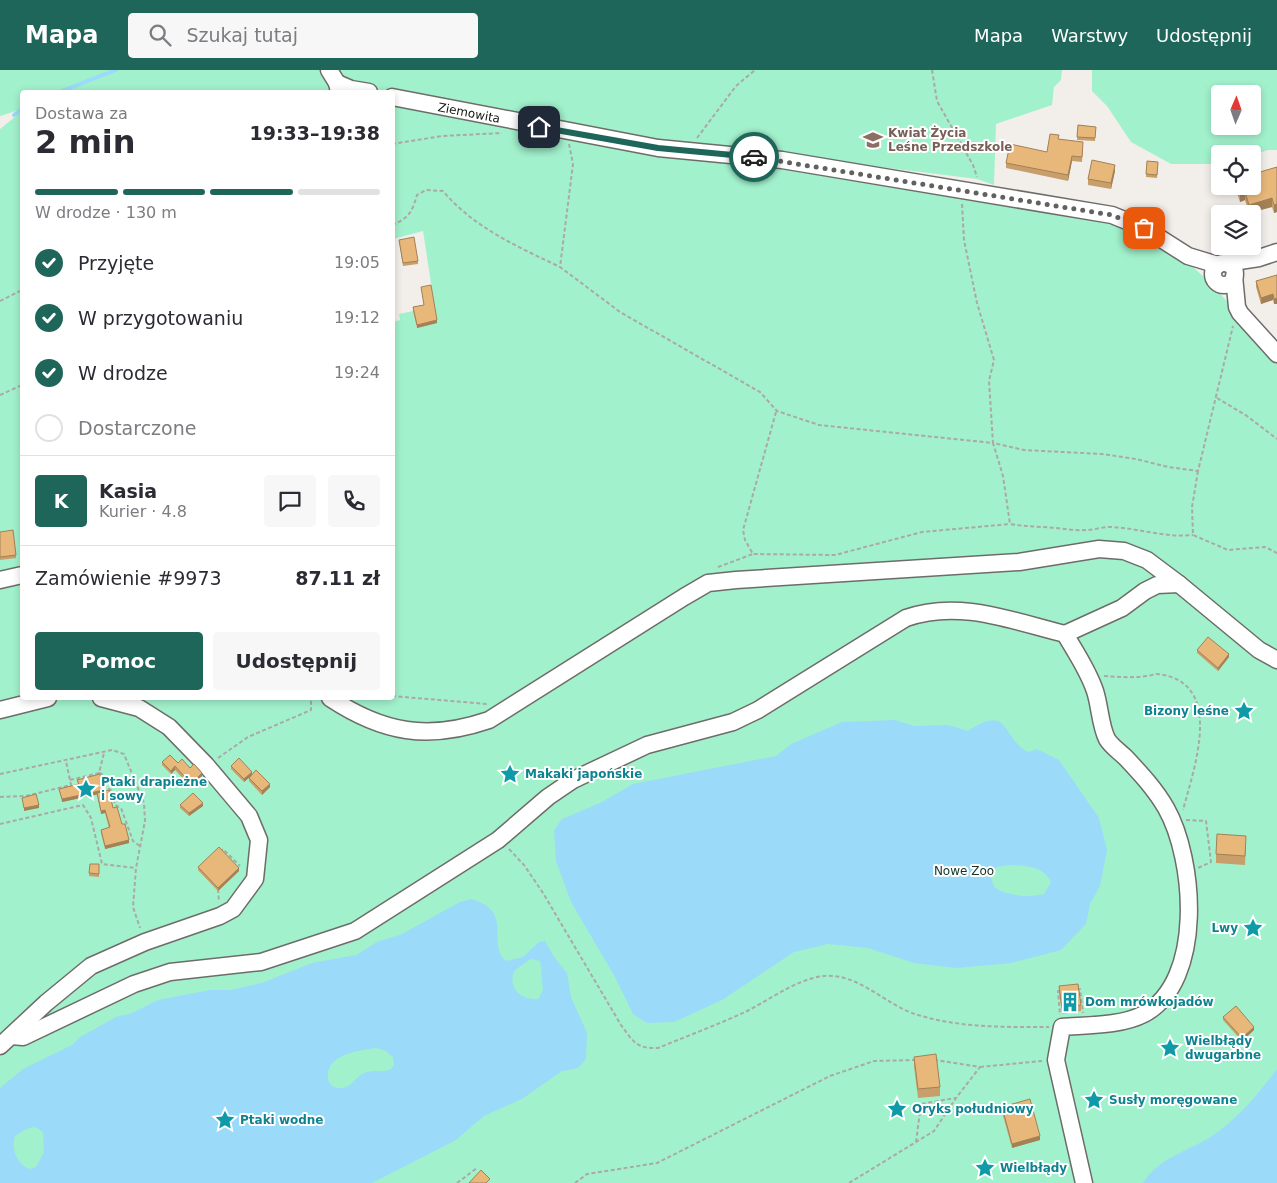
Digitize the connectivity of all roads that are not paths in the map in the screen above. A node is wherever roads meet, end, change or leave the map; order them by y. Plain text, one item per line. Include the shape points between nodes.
1 (335, 82) edge
2 (357, 90) edge
3 (395, 98) edge
4 (1277, 252) edge
5 (1224, 273) junction
6 (1277, 354) edge
7 (1147, 560) junction
8 (20, 575) edge
9 (0, 580) edge
10 (1179, 584) junction
11 (1145, 590) junction
12 (1065, 634) junction
13 (1277, 660) edge
14 (40, 700) edge
15 (109, 700) edge
16 (333, 700) edge
17 (0, 710) edge
18 (5, 1041) edge
19 (1084, 1183) edge

1 - 2 street
3 - 5 street, Ziemowita via 566,132 688,151 782,160 1112,215 1144,228 1188,256
4 - 5 street
5 - 6 street via 1230,302
7 - 10 street
7 - 11 street via 1149,576
7 - 16 street via 1124,551 1099,548 1019,562 708,583 489,720 466,728 443,732 393,728 365,719
8 - 9 street
10 - 11 street via 1157,585
10 - 13 street via 1259,650
11 - 12 street via 1122,608
12 - 18 street via 972,611 944,609 912,616 758,710 733,722 647,745 573,780 498,840 356,931 261,962 170,972 134,984 23,1037
12 - 19 street via 1096,692 1107,739 1152,785 1176,819 1189,898 1189,935 1183,959 1171,988 1158,1004 1144,1014 1126,1020 1062,1027 1056,1060
14 - 17 street
15 - 18 street via 139,708 169,727 249,816 259,840 252,885 233,909 220,916 145,942 91,966

